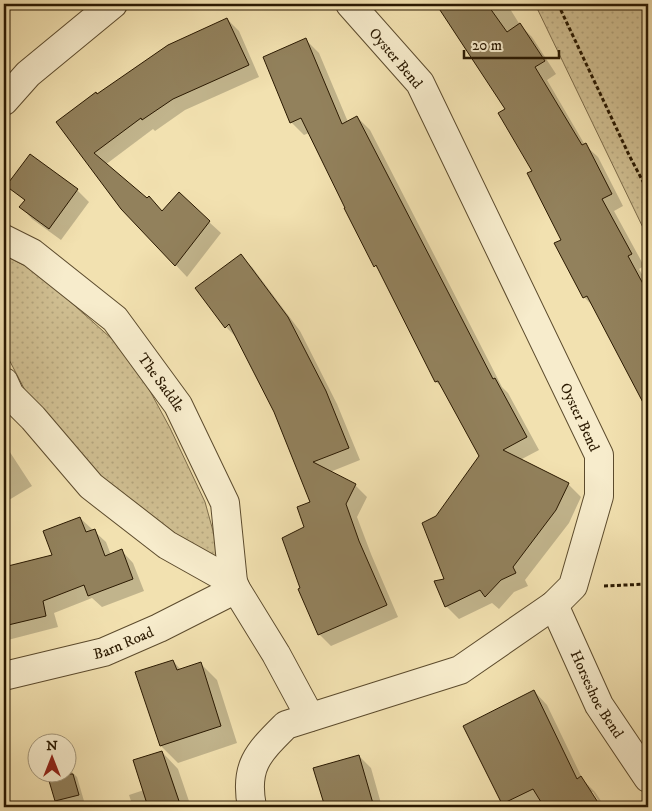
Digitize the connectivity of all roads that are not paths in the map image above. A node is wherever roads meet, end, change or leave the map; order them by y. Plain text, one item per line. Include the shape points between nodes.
1 (113, 4) edge
2 (350, 4) edge
3 (4, 101) edge
4 (4, 239) edge
5 (4, 382) edge
6 (234, 586) junction
7 (554, 605) junction
8 (4, 676) edge
9 (310, 717) junction
10 (648, 778) edge
11 (252, 807) edge

1 - 3 street via 28,74
2 - 7 street, Oyster Bend via 420,83 599,454 599,496 573,586
4 - 6 street, The Saddle via 32,253 115,319 178,404 225,503
5 - 6 street, The Saddle via 10,395 91,486 167,545
6 - 8 street, Barn Road via 159,628 104,652
6 - 9 street, The Saddle
7 - 9 street, Oyster Bend via 460,670
7 - 10 street, Horseshoe Bend via 599,705
9 - 11 street via 286,725 266,745 251,768 249,791

